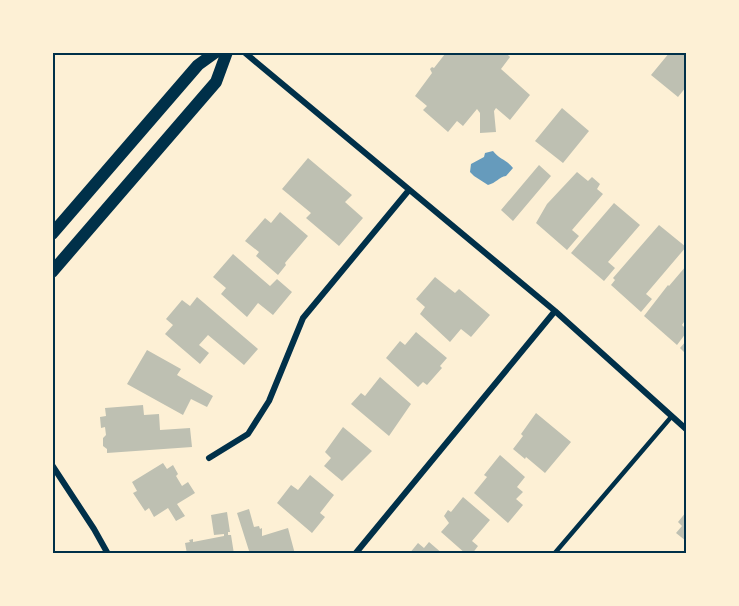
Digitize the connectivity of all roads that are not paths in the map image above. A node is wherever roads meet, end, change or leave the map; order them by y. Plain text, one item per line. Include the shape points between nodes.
1 (216, 52) edge
2 (227, 52) edge
3 (244, 52) edge
4 (409, 190) junction
5 (52, 234) edge
6 (52, 272) edge
7 (555, 311) junction
8 (672, 416) junction
9 (687, 429) edge
10 (209, 458) dead end
11 (52, 465) edge
12 (108, 554) edge
13 (355, 554) edge
14 (554, 554) edge

1 - 5 main road via 198,65
2 - 6 main road via 216,82
3 - 4 street
4 - 7 street
4 - 10 street via 303,318 269,401 248,434
7 - 8 street
7 - 13 street
8 - 9 street
8 - 14 lane
11 - 12 street

